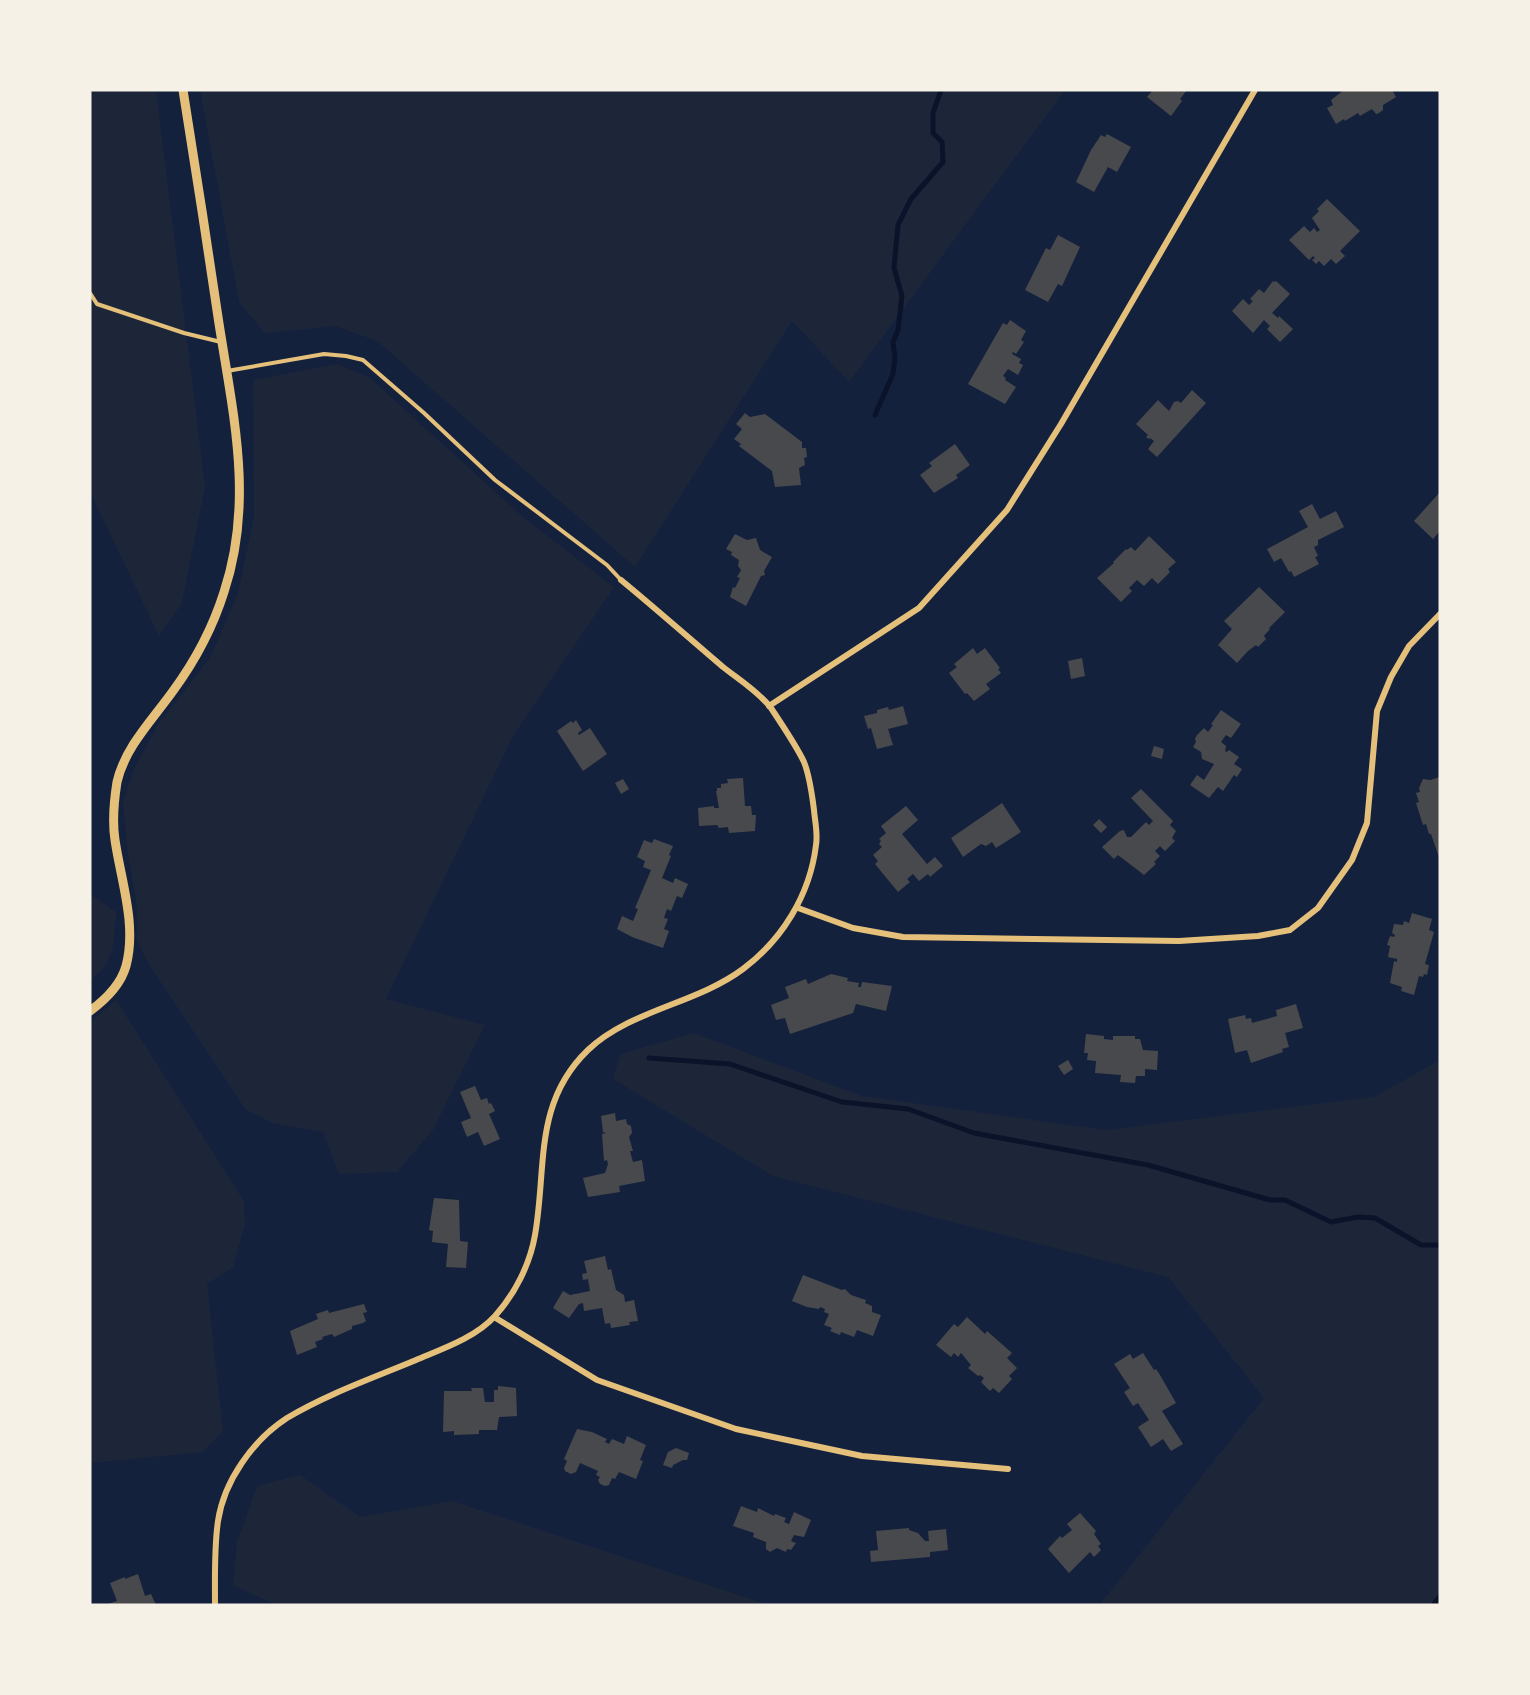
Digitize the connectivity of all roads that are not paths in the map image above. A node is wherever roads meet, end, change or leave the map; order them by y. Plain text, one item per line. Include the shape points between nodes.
1 (183, 90) edge
2 (1255, 90) edge
3 (90, 293) edge
4 (222, 343) junction
5 (227, 371) junction
6 (621, 580) joint
7 (1440, 614) edge
8 (769, 706) junction
9 (798, 908) junction
10 (90, 1011) edge
11 (494, 1317) junction
12 (1008, 1469) dead end
13 (215, 1605) edge

1 - 4 street
2 - 8 street via 1007,510 919,608
3 - 4 lane via 97,304
4 - 5 street
5 - 6 lane via 324,354 363,360 495,480 608,565
5 - 10 street via 240,479 239,526 233,561 195,658 138,738 118,780 114,838 129,917 126,967 115,987
6 - 8 street
7 - 9 street via 1409,646 1377,711 1367,823 1352,860 1318,908 1290,930 1179,941 903,937 853,928
8 - 9 street via 804,762 812,798 817,843
9 - 11 street via 767,949 743,969 713,988 614,1030 587,1051 569,1074 552,1104 545,1131 529,1259
11 - 12 street via 597,1380 736,1429 862,1456
11 - 13 street via 452,1344 286,1419 264,1437 243,1461 229,1486 219,1518

